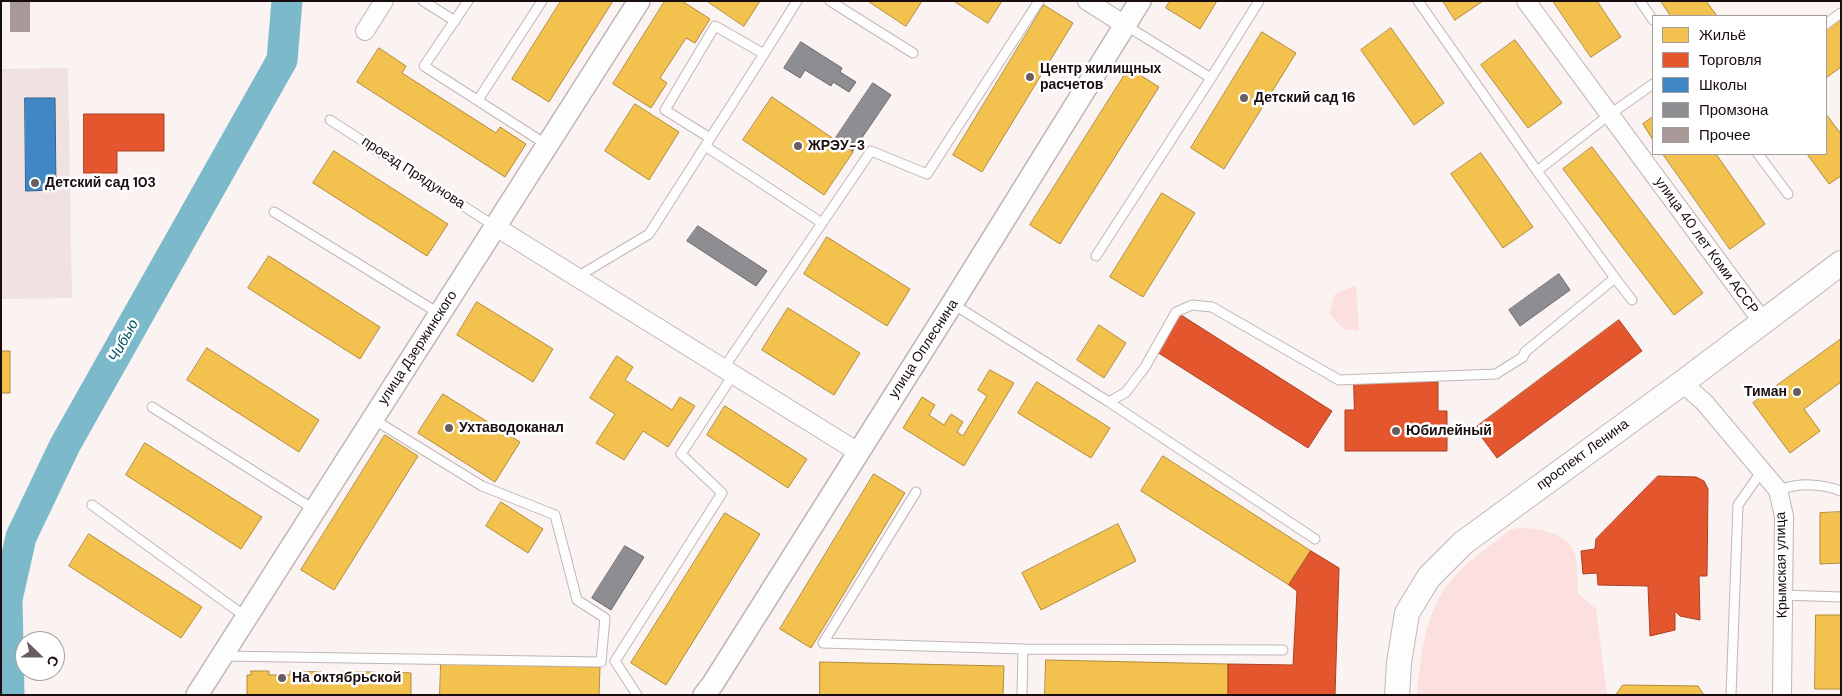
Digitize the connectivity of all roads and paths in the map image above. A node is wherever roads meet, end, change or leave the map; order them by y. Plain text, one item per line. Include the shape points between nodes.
1 (384, 1) edge
2 (423, 1) edge
3 (468, 1) edge
4 (542, 1) edge
5 (639, 1) edge
6 (797, 1) edge
7 (830, 1) edge
8 (1039, 1) edge
9 (1088, 1) edge
10 (1140, 1) edge
11 (1259, 1) edge
12 (1418, 1) edge
13 (1526, 1) edge
14 (1640, 1) edge
15 (1841, 13) edge
16 (1652, 19) edge
17 (454, 21) junction
18 (1827, 23) edge
19 (1125, 25) junction
20 (365, 31) dead end
21 (913, 53) dead end
22 (764, 54) junction
23 (1210, 78) junction
24 (1652, 85) edge
25 (478, 100) junction
26 (1609, 115) junction
27 (330, 120) dead end
28 (710, 138) junction
29 (547, 145) junction
30 (705, 146) junction
31 (1759, 155) edge
32 (1537, 171) junction
33 (1788, 194) dead end
34 (274, 212) dead end
35 (822, 223) junction
36 (496, 227) junction
37 (1096, 256) dead end
38 (1841, 262) edge
39 (576, 277) junction
40 (1615, 278) junction
41 (1632, 300) dead end
42 (952, 304) junction
43 (440, 314) junction
44 (1762, 322) junction
45 (728, 372) junction
46 (1682, 383) junction
47 (1109, 402) junction
48 (152, 407) dead end
49 (373, 419) junction
50 (858, 452) junction
51 (1761, 472) junction
52 (1778, 490) junction
53 (1841, 491) edge
54 (916, 492) dead end
55 (92, 505) dead end
56 (315, 510) junction
57 (1315, 539) dead end
58 (1783, 595) junction
59 (1841, 597) edge
60 (247, 617) junction
61 (1023, 649) junction
62 (1283, 650) dead end
63 (222, 656) junction
64 (197, 695) edge
65 (638, 695) edge
66 (704, 695) edge
67 (1022, 695) edge
68 (1397, 695) edge
69 (1731, 695) edge
70 (1782, 695) edge

1 - 20 street
2 - 17 lane
3 - 17 lane
4 - 25 lane
5 - 29 street, улица Дзержинского
6 - 22 lane
7 - 21 lane
8 - 35 lane via 927,174 871,151
9 - 19 street
10 - 19 street, улица Оплеснина
11 - 23 lane
12 - 32 lane
13 - 26 street, улица 40 лет Коми АССР
14 - 16 lane
15 - 18 lane
17 - 25 lane via 424,66
19 - 23 lane
19 - 42 street, улица Оплеснина
22 - 28 lane
22 - 28 lane via 715,26 665,110
23 - 37 lane
24 - 26 lane
25 - 29 lane
26 - 32 lane
26 - 44 street, улица 40 лет Коми АССР
27 - 36 lane, проезд Прядунова
28 - 30 lane
29 - 36 street, улица Дзержинского
30 - 35 lane
30 - 39 lane via 649,234
31 - 33 lane
32 - 40 lane
34 - 43 lane
35 - 45 lane
36 - 39 street
36 - 43 street, улица Дзержинского
38 - 44 main road, проспект Ленина
39 - 45 street
40 - 41 lane
40 - 47 lane via 1523,357 1496,374 1339,380 1212,307 1192,305 1176,312 1145,367 1126,392
42 - 47 lane
42 - 50 street, улица Оплеснина
43 - 49 street, улица Дзержинского
44 - 46 main road, проспект Ленина
45 - 50 street
45 - 65 lane via 681,454 722,493 615,661
46 - 51 street via 1704,402
46 - 68 main road, проспект Ленина via 1463,542 1429,577 1407,613
47 - 57 lane
48 - 56 lane
49 - 56 street, улица Дзержинского
49 - 63 lane via 482,486 555,515 577,600 606,618 601,662
50 - 66 street, улица Оплеснина
51 - 52 street
51 - 69 lane via 1738,504
52 - 53 lane via 1807,484
52 - 58 street, Крымская улица via 1784,516
54 - 61 lane via 823,643
55 - 60 lane
56 - 60 street, улица Дзержинского
58 - 59 lane
58 - 70 street, Крымская улица
60 - 63 street, улица Дзержинского
61 - 62 lane
61 - 67 lane
63 - 64 street, улица Дзержинского

